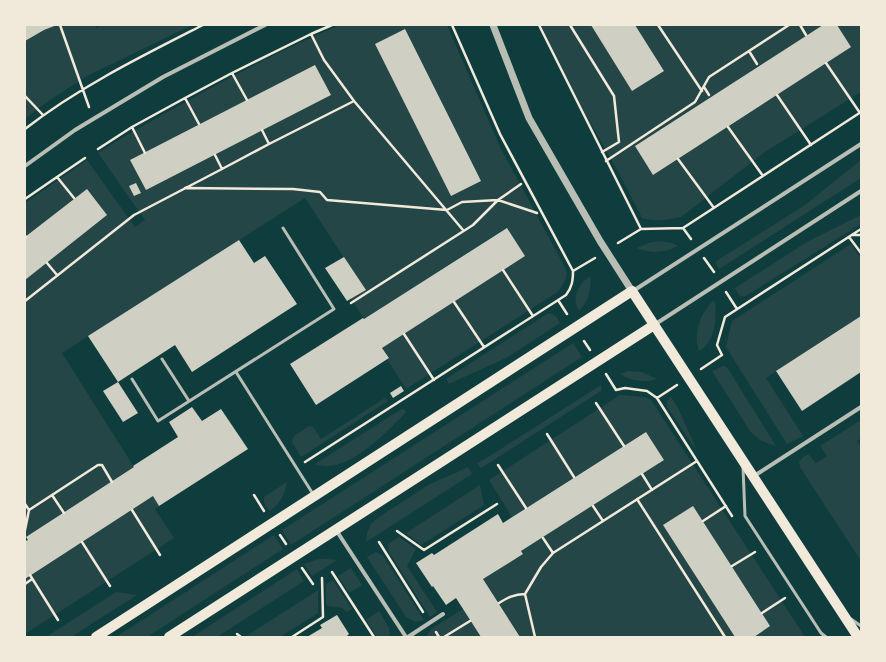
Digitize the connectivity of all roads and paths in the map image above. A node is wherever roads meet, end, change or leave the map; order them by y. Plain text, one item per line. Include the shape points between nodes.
1 (60, 25) edge
2 (203, 25) edge
3 (265, 25) edge
4 (332, 25) edge
5 (452, 25) edge
6 (492, 25) edge
7 (539, 25) edge
8 (570, 25) edge
9 (658, 25) edge
10 (789, 25) edge
11 (800, 25) edge
12 (311, 34) junction
13 (806, 34) dead end
14 (749, 51) junction
15 (826, 63) dead end
16 (757, 64) dead end
17 (232, 73) junction
18 (704, 87) junction
19 (83, 90) junction
20 (702, 91) junction
21 (777, 95) dead end
22 (25, 96) edge
23 (709, 96) dead end
24 (186, 98) junction
25 (247, 100) dead end
26 (354, 101) junction
27 (860, 112) edge
28 (43, 115) junction
29 (93, 119) junction
30 (199, 124) dead end
31 (132, 127) junction
32 (728, 127) dead end
33 (25, 128) edge
34 (262, 130) dead end
35 (269, 144) junction
36 (861, 144) edge
37 (811, 145) junction
38 (98, 149) dead end
39 (602, 152) junction
40 (145, 153) dead end
41 (215, 155) dead end
42 (85, 158) dead end
43 (678, 159) dead end
44 (606, 161) junction
45 (25, 166) edge
46 (222, 169) junction
47 (763, 176) junction
48 (57, 177) junction
49 (521, 184) dead end
50 (185, 188) junction
51 (861, 191) edge
52 (74, 198) dead end
53 (25, 199) edge
54 (498, 200) junction
55 (714, 208) junction
56 (447, 210) junction
57 (537, 213) dead end
58 (283, 228) dead end
59 (683, 228) junction
60 (641, 229) junction
61 (861, 229) edge
62 (463, 230) junction
63 (861, 235) edge
64 (850, 236) junction
65 (625, 239) dead end
66 (698, 248) junction
67 (861, 254) edge
68 (47, 263) dead end
69 (584, 264) dead end
70 (503, 270) dead end
71 (573, 271) junction
72 (57, 276) junction
73 (720, 282) junction
74 (632, 291) junction
75 (558, 300) junction
76 (25, 301) edge
77 (350, 302) dead end
78 (454, 302) dead end
79 (737, 309) junction
80 (533, 316) junction
81 (569, 318) dead end
82 (654, 325) junction
83 (404, 334) dead end
84 (484, 347) junction
85 (162, 359) dead end
86 (708, 364) dead end
87 (236, 372) junction
88 (132, 379) dead end
89 (434, 380) junction
90 (610, 380) dead end
91 (667, 392) dead end
92 (189, 401) junction
93 (596, 403) dead end
94 (861, 407) edge
95 (547, 434) dead end
96 (624, 446) dead end
97 (697, 461) dead end
98 (743, 461) junction
99 (498, 466) dead end
100 (296, 468) junction
101 (642, 474) dead end
102 (574, 477) dead end
103 (753, 477) junction
104 (112, 482) dead end
105 (652, 490) junction
106 (52, 495) junction
107 (254, 495) dead end
108 (314, 496) junction
109 (637, 499) junction
110 (25, 504) edge
111 (497, 504) dead end
112 (593, 506) dead end
113 (726, 506) dead end
114 (526, 508) dead end
115 (29, 510) junction
116 (132, 510) dead end
117 (64, 513) dead end
118 (603, 521) junction
119 (702, 521) dead end
120 (272, 523) junction
121 (25, 530) edge
122 (335, 530) junction
123 (397, 531) dead end
124 (543, 538) dead end
125 (82, 542) dead end
126 (379, 542) dead end
127 (756, 552) dead end
128 (553, 553) junction
129 (160, 555) dead end
130 (294, 556) junction
131 (732, 566) dead end
132 (332, 572) dead end
133 (30, 575) dead end
134 (322, 578) dead end
135 (32, 579) junction
136 (25, 584) edge
137 (313, 584) dead end
138 (110, 586) dead end
139 (525, 594) junction
140 (786, 598) dead end
141 (499, 603) dead end
142 (762, 613) dead end
143 (443, 614) dead end
144 (843, 614) junction
145 (58, 620) dead end
146 (470, 621) dead end
147 (430, 623) junction
148 (861, 626) edge
149 (237, 634) dead end
150 (96, 637) edge
151 (169, 637) edge
152 (241, 637) edge
153 (292, 637) edge
154 (374, 637) edge
155 (407, 637) edge
156 (439, 637) edge
157 (444, 637) edge
158 (535, 637) edge
159 (725, 637) edge
160 (826, 637) edge
161 (858, 637) edge

1 - 19 path
2 - 19 path
3 - 29 street via 163,77
4 - 12 path
5 - 71 path via 500,134
6 - 74 street via 529,118
7 - 39 path
8 - 39 path via 614,96 619,142
9 - 20 path
10 - 14 path
11 - 13 path
12 - 17 path
12 - 26 path via 324,60
14 - 16 path
14 - 18 path via 709,77
15 - 27 path
17 - 24 path
17 - 25 path
18 - 20 path
18 - 23 path
19 - 28 path
19 - 29 path
20 - 44 path via 695,102
21 - 37 path
22 - 28 path
24 - 30 path
24 - 31 path
26 - 35 path
26 - 56 path
27 - 37 path
28 - 33 path
29 - 45 street
31 - 38 path
31 - 40 path
32 - 47 path
34 - 35 path
35 - 46 path
36 - 66 street
37 - 47 path
39 - 44 path
41 - 46 path
42 - 48 path
43 - 55 path
44 - 60 path
46 - 50 path
47 - 55 path
48 - 52 path
48 - 53 path
49 - 54 path
50 - 56 path via 293,189 320,192 327,200
50 - 72 path via 134,215
51 - 73 street
54 - 56 path via 462,202
54 - 57 path
54 - 62 path via 473,225
55 - 59 path
56 - 62 path
58 - 87 lane via 334,309
59 - 60 path
59 - 66 path
60 - 65 path
61 - 64 path
62 - 77 path
63 - 64 path
64 - 67 path
64 - 79 path
66 - 73 path
66 - 74 street
68 - 72 path
69 - 71 path
70 - 80 path
71 - 75 path via 570,289
72 - 76 path
73 - 79 path
73 - 82 street
74 - 82 main road
74 - 108 main road
75 - 80 path
75 - 81 path
78 - 84 path
79 - 86 path via 725,317 717,344 722,355
80 - 84 path
82 - 98 main road
82 - 122 main road
83 - 89 path
84 - 89 path
85 - 92 lane
87 - 92 lane
87 - 100 lane
88 - 92 lane via 158,421
89 - 100 path
90 - 91 path via 616,390 625,388 647,391 657,398
93 - 96 path
94 - 103 street
95 - 102 path
97 - 105 path
98 - 103 main road
98 - 160 lane via 746,516
99 - 114 path
100 - 108 lane
101 - 105 path
103 - 144 main road
104 - 106 path via 102,465 98,465
105 - 109 path
106 - 115 path
106 - 117 path
107 - 120 path
108 - 120 main road
109 - 118 path
109 - 159 path
110 - 115 path
111 - 123 path via 424,550
112 - 118 path
113 - 119 path
115 - 121 path
116 - 129 path
118 - 128 path
120 - 130 path
120 - 150 main road
122 - 130 main road
122 - 155 street
124 - 128 path
125 - 138 path
126 - 147 path
127 - 131 path
128 - 139 path via 540,567
130 - 137 path
130 - 151 main road
132 - 154 path
133 - 135 path
134 - 153 path via 323,617
135 - 136 path
135 - 145 path
139 - 141 path via 518,594
139 - 158 path
140 - 142 path
143 - 147 street
144 - 148 lane
144 - 161 main road
146 - 157 path
147 - 155 street
147 - 156 path
149 - 152 path

